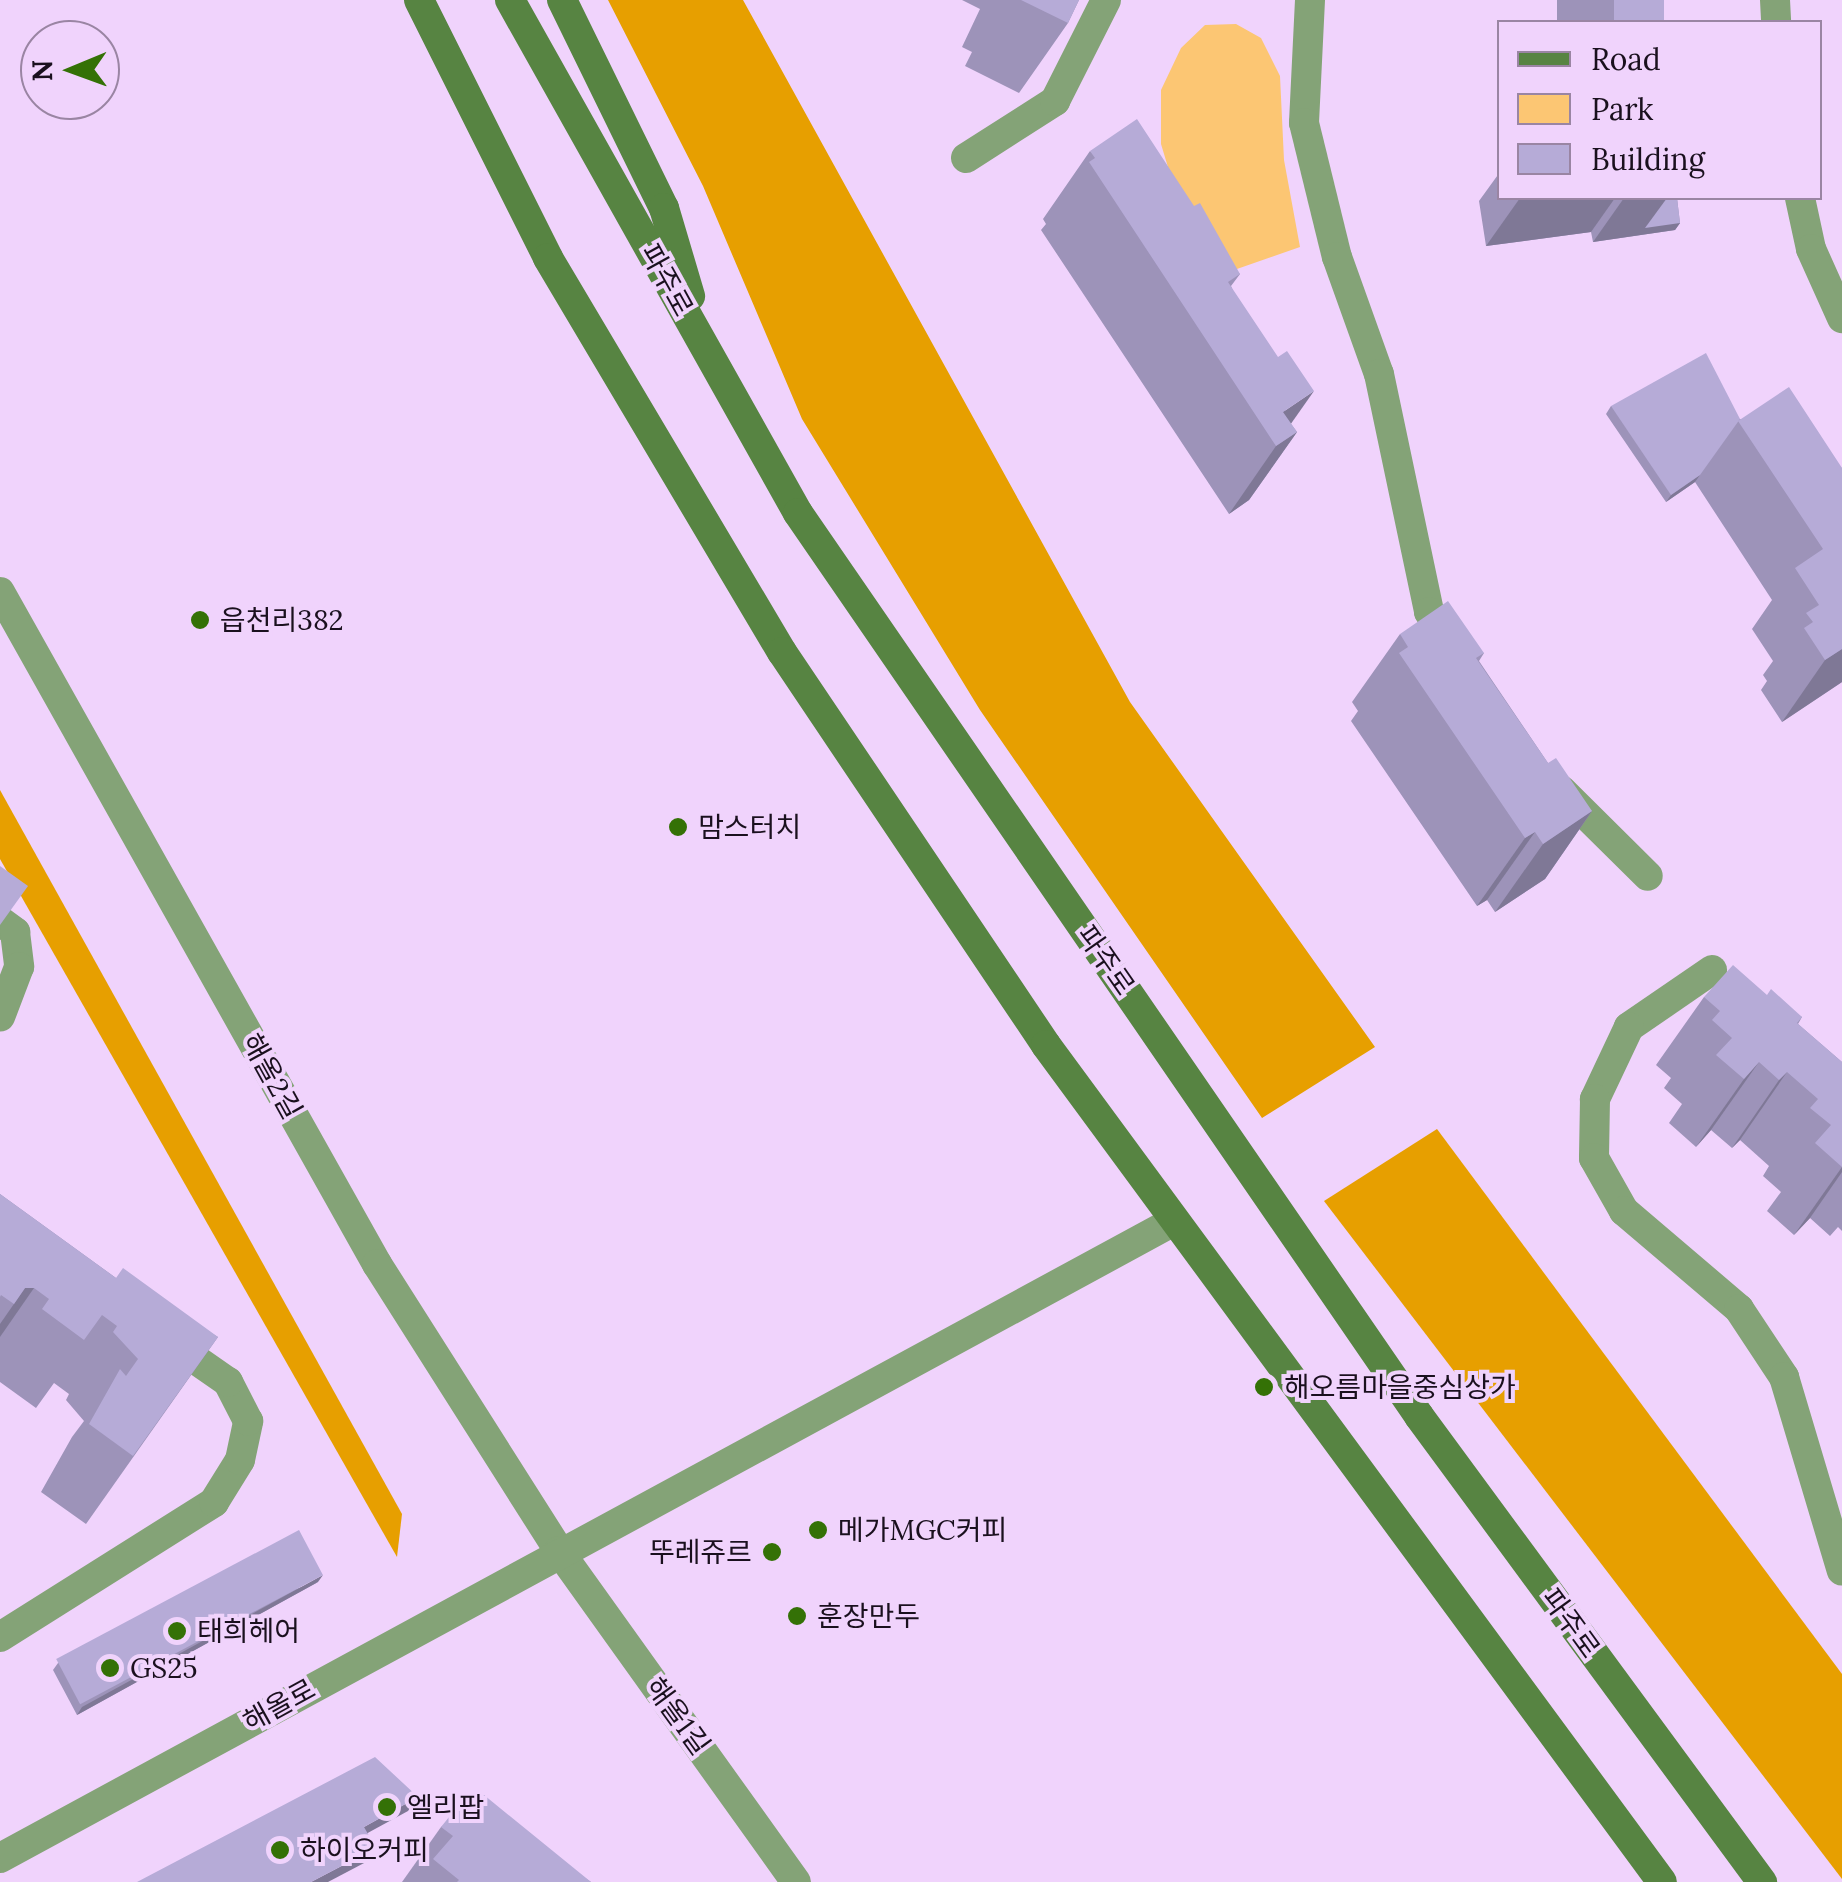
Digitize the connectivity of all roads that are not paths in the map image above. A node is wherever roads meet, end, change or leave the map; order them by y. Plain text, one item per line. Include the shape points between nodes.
1 (420, 0) edge
2 (510, 0) edge
3 (562, 0) edge
4 (1106, 0) edge
5 (1310, 0) edge
6 (966, 158) dead end
7 (1800, 200) edge
8 (1842, 318) edge
9 (708, 352) junction
10 (0, 592) edge
11 (1470, 674) edge
12 (1535, 760) edge
13 (1648, 876) dead end
14 (0, 920) edge
15 (1738, 993) edge
16 (0, 1017) edge
17 (1174, 1221) junction
18 (146, 1325) edge
19 (559, 1551) junction
20 (1842, 1571) edge
21 (0, 1637) edge
22 (0, 1858) edge
23 (796, 1882) edge
24 (1662, 1882) edge
25 (1762, 1882) edge

1 - 17 main road via 548,258 782,652 1046,1046
2 - 9 main road, 파주로
3 - 9 main road via 664,208
4 - 6 street via 1054,101
5 - 11 street via 1304,123 1337,257 1379,374 1429,612
7 - 8 street via 1810,249
9 - 25 main road, 파주로 via 798,513 1396,1384
10 - 19 street, 해올2길 via 377,1264
12 - 13 street
14 - 16 street via 15,932 19,967
15 - 20 street via 1707,966 1629,1027 1595,1099 1594,1158 1624,1211 1738,1309 1784,1377
17 - 19 street, 해올로
17 - 24 main road
18 - 21 street via 228,1382 248,1421 240,1460 214,1502
19 - 22 street, 해올로
19 - 23 street, 해올1길

